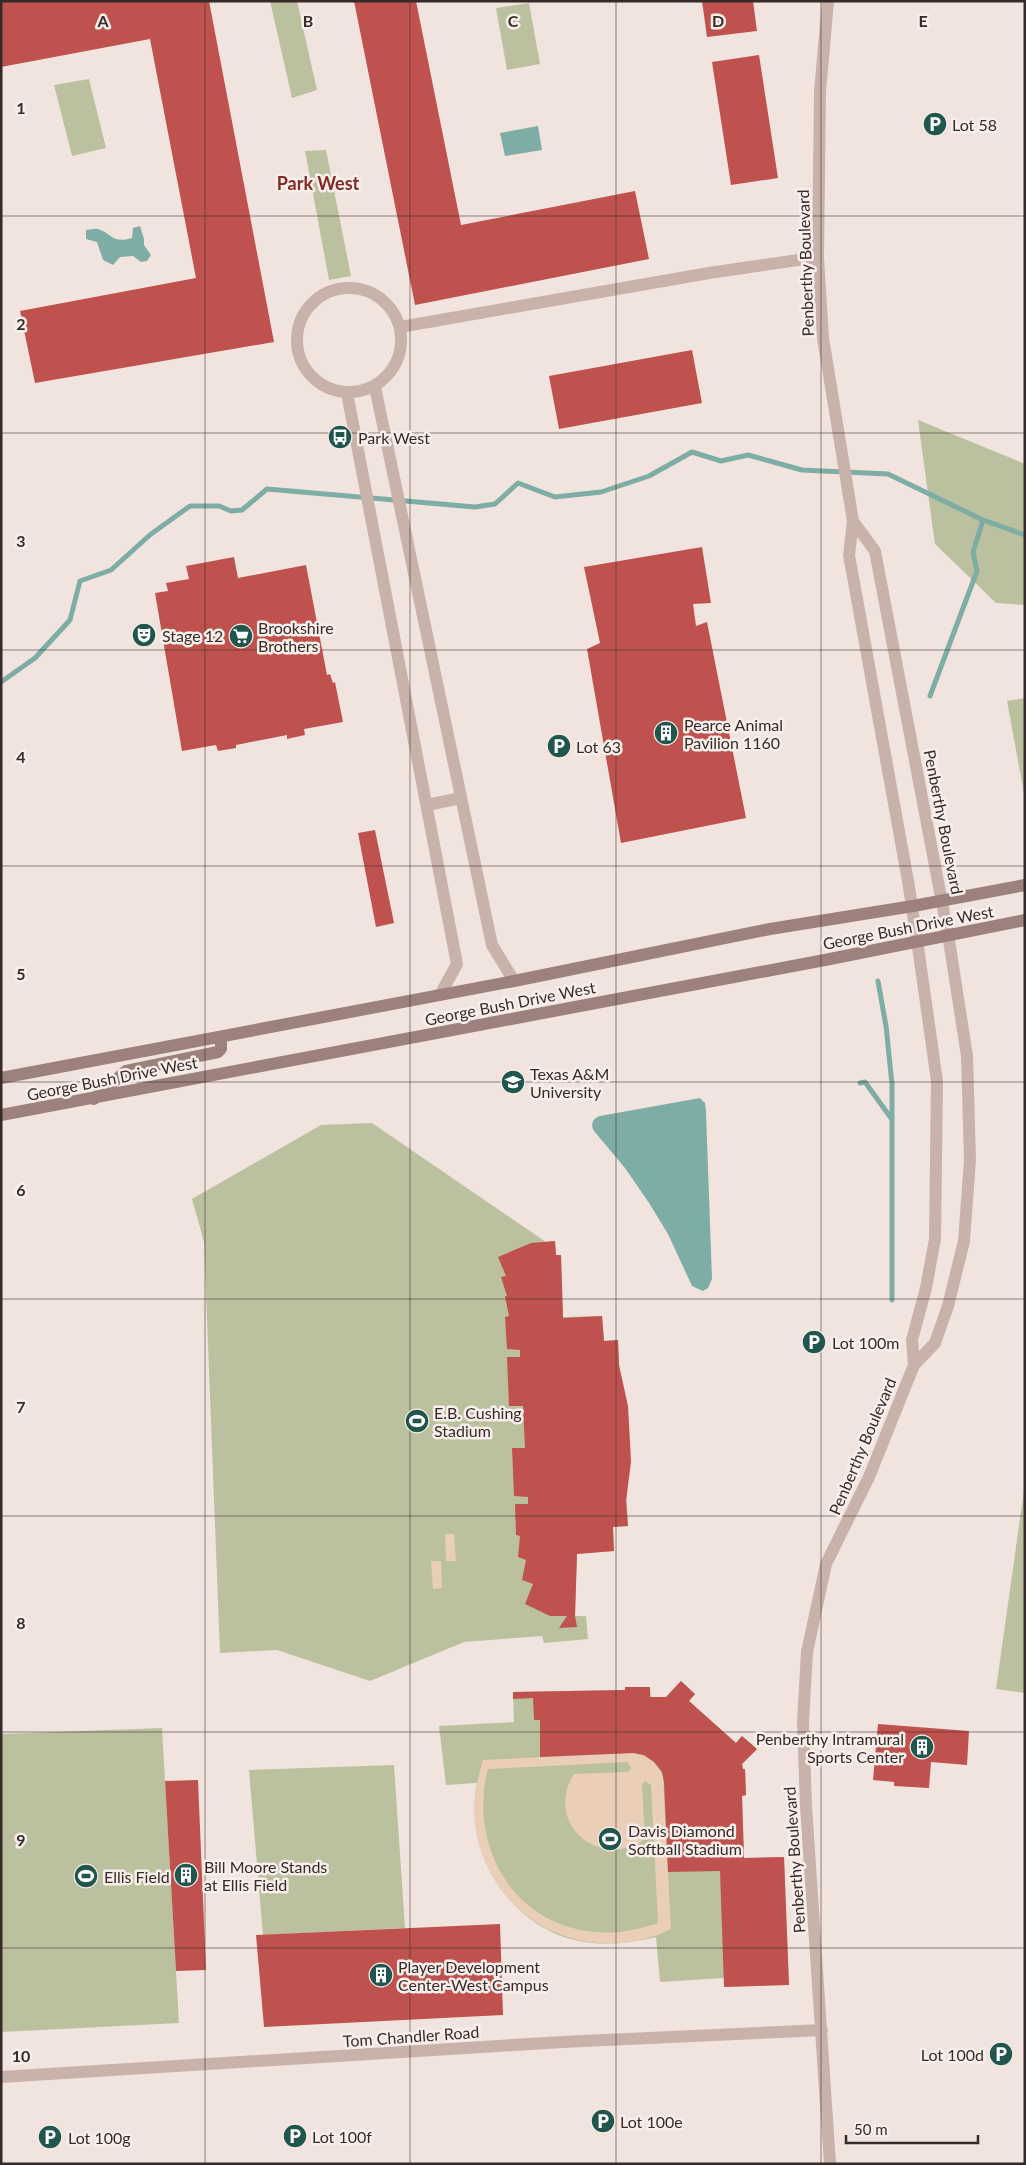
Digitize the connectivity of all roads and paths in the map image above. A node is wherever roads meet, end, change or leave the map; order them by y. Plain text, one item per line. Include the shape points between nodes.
1 (828, 1) edge
2 (818, 257) junction
3 (400, 327) junction
4 (375, 387) junction
5 (347, 393) junction
6 (853, 521) junction
7 (461, 798) junction
8 (427, 805) junction
9 (1025, 884) edge
10 (942, 900) junction
11 (913, 906) junction
12 (1025, 920) edge
13 (948, 934) junction
14 (917, 940) junction
15 (514, 981) junction
16 (440, 995) junction
17 (221, 1037) junction
18 (1, 1078) edge
19 (94, 1098) junction
20 (1, 1115) edge
21 (914, 1365) junction
22 (822, 2030) junction
23 (1, 2077) edge
24 (830, 2164) edge

1 - 2 street, Penberthy Boulevard via 820,92
2 - 3 street
2 - 6 street, Penberthy Boulevard via 823,338
3 - 4 street via 402,345 398,362
3 - 5 street via 386,303 358,289 339,289 308,307 300,322 299,355 309,374 326,388
4 - 5 street
4 - 7 street
5 - 8 street
6 - 10 street, Penberthy Boulevard via 875,551
6 - 11 street, Penberthy Boulevard via 849,555
7 - 8 street
7 - 15 street via 492,945
8 - 16 street via 458,964
9 - 10 main road, George Bush Drive West
10 - 11 main road, George Bush Drive West
10 - 13 street, Penberthy Boulevard
11 - 14 street, Penberthy Boulevard
11 - 15 main road, George Bush Drive West via 770,929
12 - 13 main road, George Bush Drive West
13 - 14 main road, George Bush Drive West
13 - 21 street, Penberthy Boulevard via 967,1056 970,1160 964,1241 936,1343
14 - 19 main road, George Bush Drive West via 801,965
14 - 21 street, Penberthy Boulevard via 937,1081 935,1239 912,1340
15 - 16 main road, George Bush Drive West
16 - 17 main road, George Bush Drive West
17 - 18 main road, George Bush Drive West
17 - 19 main road via 218,1052 126,1071
19 - 20 main road, George Bush Drive West
21 - 22 street, Penberthy Boulevard via 870,1478 826,1564 807,1652 803,1722 806,1806
22 - 23 street, Tom Chandler Road via 562,2042
22 - 24 street, Penberthy Boulevard

